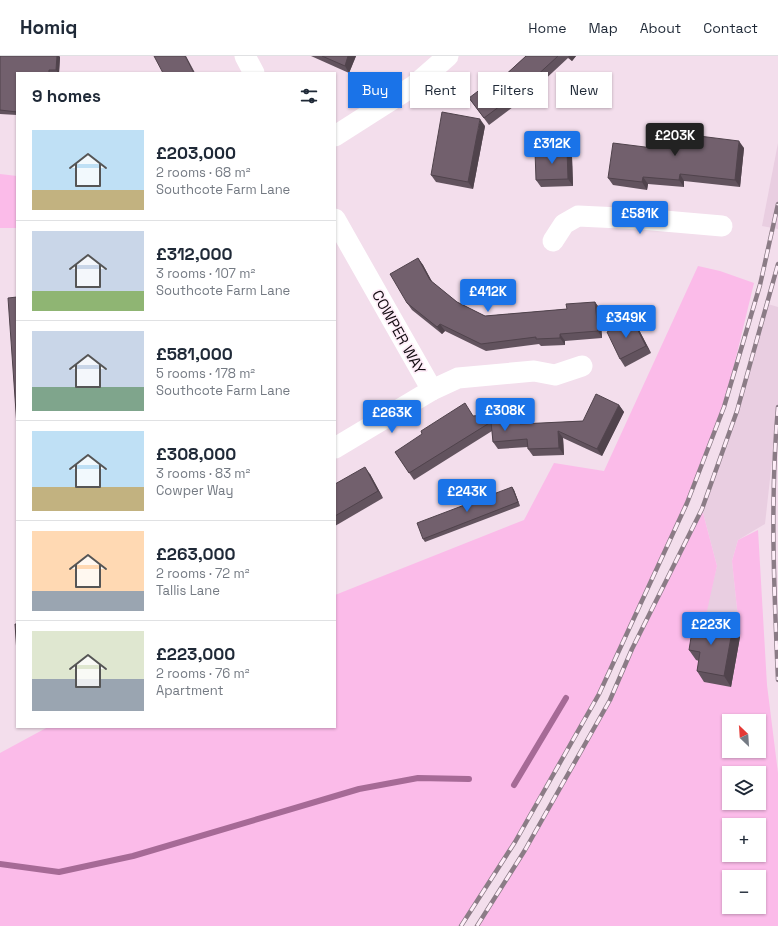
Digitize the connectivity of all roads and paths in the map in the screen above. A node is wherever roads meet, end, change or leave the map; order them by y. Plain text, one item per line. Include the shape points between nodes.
1 (245, 56) edge
2 (448, 56) edge
3 (253, 72) edge
4 (336, 135) edge
5 (336, 221) edge
6 (722, 226) dead end
7 (553, 242) dead end
8 (582, 366) dead end
9 (432, 390) junction
10 (336, 447) edge

1 - 3 street
2 - 4 street via 415,85
5 - 9 street, COWPER WAY
6 - 7 street via 578,216 564,224
8 - 9 street, COWPER WAY via 555,375 534,371 458,378
9 - 10 street

